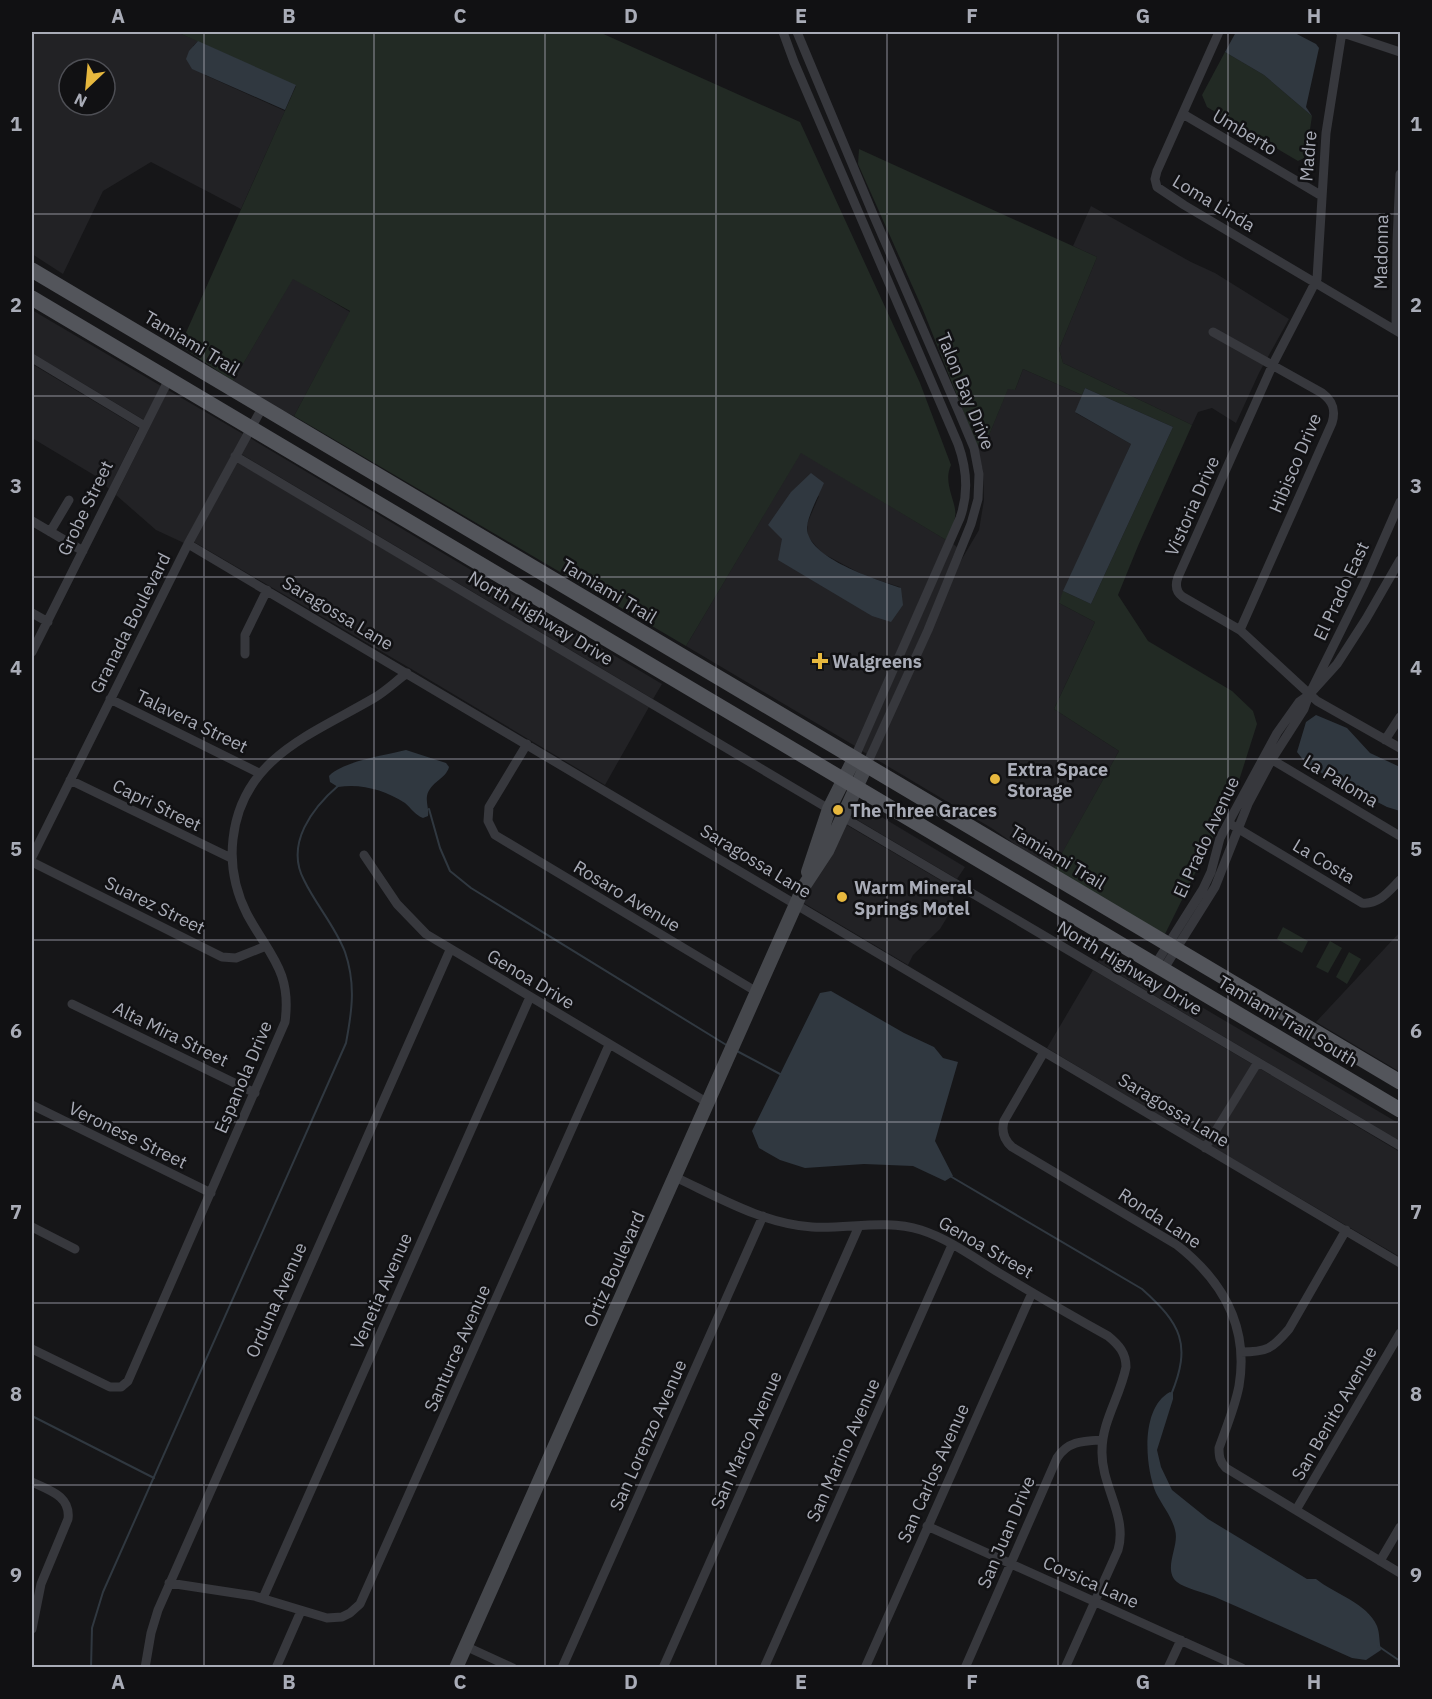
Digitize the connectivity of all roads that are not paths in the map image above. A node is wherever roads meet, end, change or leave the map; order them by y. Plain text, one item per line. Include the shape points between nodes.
1 (783, 32) edge
2 (797, 32) edge
3 (1220, 32) edge
4 (1341, 32) edge
5 (1401, 52) edge
6 (1183, 114) junction
7 (1401, 174) edge
8 (1322, 196) junction
9 (32, 270) edge
10 (1315, 282) junction
11 (32, 298) edge
12 (1398, 331) edge
13 (1213, 332) dead end
14 (32, 358) edge
15 (1273, 364) junction
16 (169, 379) junction
17 (262, 408) junction
18 (145, 426) junction
19 (250, 428) junction
20 (235, 456) junction
21 (69, 500) dead end
22 (1401, 502) edge
23 (1398, 513) edge
24 (32, 521) edge
25 (50, 532) junction
26 (188, 544) junction
27 (83, 551) junction
28 (1401, 560) edge
29 (267, 590) junction
30 (32, 613) edge
31 (48, 622) junction
32 (1240, 630) junction
33 (32, 652) edge
34 (245, 654) dead end
35 (407, 673) junction
36 (1309, 695) junction
37 (110, 699) junction
38 (1401, 717) edge
39 (1385, 740) junction
40 (527, 744) junction
41 (1401, 748) edge
42 (1268, 757) junction
43 (860, 762) junction
44 (260, 773) junction
45 (70, 780) junction
46 (850, 784) junction
47 (829, 809) junction
48 (843, 817) junction
49 (1233, 825) junction
50 (1401, 836) edge
51 (364, 855) dead end
52 (32, 856) edge
53 (231, 858) junction
54 (32, 862) edge
55 (1213, 880) junction
56 (1401, 880) edge
57 (804, 885) junction
58 (796, 904) junction
59 (266, 946) junction
60 (1172, 947) junction
61 (450, 950) junction
62 (1159, 967) junction
63 (757, 992) junction
64 (530, 998) junction
65 (72, 1004) dead end
66 (609, 1045) junction
67 (1044, 1052) junction
68 (1258, 1062) junction
69 (1401, 1082) edge
70 (255, 1093) junction
71 (708, 1103) junction
72 (32, 1105) edge
73 (1401, 1110) edge
74 (1401, 1146) edge
75 (1205, 1148) junction
76 (675, 1177) junction
77 (211, 1193) junction
78 (764, 1216) junction
79 (859, 1226) junction
80 (32, 1227) edge
81 (1346, 1230) junction
82 (952, 1245) junction
83 (75, 1249) dead end
84 (1401, 1263) edge
85 (1032, 1293) junction
86 (1401, 1333) edge
87 (32, 1348) edge
88 (1241, 1352) junction
89 (1102, 1440) junction
90 (32, 1482) edge
91 (1296, 1510) junction
92 (927, 1526) junction
93 (1401, 1527) edge
94 (1380, 1561) junction
95 (1011, 1564) junction
96 (1401, 1573) edge
97 (169, 1583) junction
98 (263, 1598) junction
99 (1095, 1601) junction
100 (301, 1611) junction
101 (32, 1629) edge
102 (1181, 1640) junction
103 (465, 1646) junction
104 (146, 1668) edge
105 (276, 1668) edge
106 (456, 1668) edge
107 (513, 1668) edge
108 (562, 1668) edge
109 (663, 1668) edge
110 (764, 1668) edge
111 (865, 1668) edge
112 (965, 1668) edge
113 (1065, 1668) edge
114 (1168, 1668) edge
115 (1242, 1668) edge

1 - 43 street, Talon Bay Drive via 958,444 966,474 960,518
2 - 43 street, Talon Bay Drive via 974,448 979,474 971,524 928,630
3 - 6 street, Loma Linda
4 - 5 street
4 - 8 street, Madre via 1326,133
6 - 8 street, Umberto
6 - 10 street, Loma Linda via 1156,173 1158,189
7 - 12 street, Madonna via 1396,241
8 - 10 street, Madre
9 - 17 main road, Tamiami Trail
10 - 12 street, Loma Linda
10 - 15 street, Vistoria Drive
11 - 16 main road
13 - 15 street, Hibisco Drive
14 - 18 street
15 - 32 street, Hibisco Drive via 1326,396 1334,415
15 - 32 street, Vistoria Drive via 1176,584 1181,596
16 - 18 street, Grobe Street
16 - 19 main road
17 - 19 street, Granada Boulevard
17 - 43 main road, Tamiami Trail
18 - 27 street, Grobe Street
19 - 20 street, Granada Boulevard
19 - 46 main road
20 - 26 street, Granada Boulevard
20 - 47 street, North Highway Drive
21 - 25 street
22 - 23 street, El Prado East
23 - 36 street, El Prado East
24 - 25 street
25 - 27 street
26 - 29 street, Saragossa Lane
26 - 37 street, Granada Boulevard
27 - 31 street, Grobe Street
28 - 36 street, El Prado Avenue via 1354,638
29 - 34 street via 245,635
29 - 35 street, Saragossa Lane
30 - 31 street
31 - 33 street, Grobe Street
32 - 36 street, Vistoria Drive
35 - 40 street, Saragossa Lane
35 - 44 street, Espanola Drive via 376,696 287,748
36 - 39 street, Vistoria Drive
36 - 42 street, El Prado Avenue via 1291,712
37 - 44 street, Talavera Street
37 - 45 street, Granada Boulevard
38 - 39 street
39 - 41 street, Vistoria Drive
40 - 58 street, Saragossa Lane
40 - 63 street, Rosaro Avenue via 490,805 491,830
42 - 49 street, El Prado Avenue
42 - 50 street, La Paloma
43 - 46 street
43 - 60 main road, Tamiami Trail
44 - 53 street, Espanola Drive via 238,811
45 - 52 street, Granada Boulevard
45 - 53 street, Capri Street
46 - 47 street, Ortiz Boulevard
46 - 48 street, Ortiz Boulevard
46 - 62 main road
47 - 57 street, Ortiz Boulevard
48 - 57 street, Ortiz Boulevard via 827,851
48 - 68 street, North Highway Drive
49 - 55 street
49 - 55 street, El Prado Avenue via 1217,845
49 - 56 street, La Costa via 1362,903 1379,900
51 - 61 street, Genoa Drive via 411,920
53 - 59 street, Espanola Drive via 238,893
54 - 59 street, Suarez Street via 222,957 236,958
55 - 60 street
57 - 58 street, Ortiz Boulevard
58 - 63 street, Ortiz Boulevard
58 - 67 street, Saragossa Lane
59 - 70 street, Espanola Drive via 282,972 287,1009 282,1033
60 - 62 street
60 - 69 main road, Tamiami Trail South
61 - 64 street, Genoa Drive
61 - 97 street, Orduna Avenue
62 - 73 main road, Tamiami Trail South
63 - 71 street, Ortiz Boulevard
64 - 66 street, Genoa Drive
64 - 98 street, Venetia Avenue
65 - 70 street, Alta Mira Street
66 - 71 street, Genoa Drive
66 - 100 street, Santurce Avenue via 364,1597 357,1608 335,1618
67 - 75 street, Saragossa Lane
67 - 88 street, Ronda Lane via 1005,1121 1004,1136 1012,1147 1195,1259 1228,1303
68 - 74 street, North Highway Drive
68 - 75 street
70 - 77 street, Espanola Drive
71 - 76 street, Ortiz Boulevard
72 - 77 street, Veronese Street
75 - 81 street, Saragossa Lane
76 - 78 street, Genoa Street
76 - 103 street, Ortiz Boulevard
77 - 87 street, Espanola Drive via 128,1381 110,1387
78 - 79 street, Genoa Street via 813,1227
78 - 108 street, San Lorenzo Avenue
79 - 82 street, Genoa Street via 907,1227
79 - 109 street, San Marco Avenue
80 - 83 street
81 - 84 street, Saragossa Lane
81 - 88 street via 1277,1343 1264,1352
82 - 85 street, Genoa Street
82 - 110 street, San Marino Avenue
85 - 89 street, Genoa Street via 1108,1336 1125,1357 1123,1377
85 - 92 street, San Carlos Avenue
86 - 91 street, San Benito Avenue
88 - 91 street, Ronda Lane via 1238,1388 1219,1448 1222,1464
89 - 95 street, San Juan Drive via 1076,1442 1060,1452
89 - 99 street via 1104,1471 1121,1532 1118,1550
90 - 101 street via 59,1495 69,1512 41,1584
91 - 94 street
92 - 95 street, Corsica Lane
92 - 111 street, San Carlos Avenue
93 - 94 street
94 - 96 street
95 - 99 street, Corsica Lane
95 - 112 street, San Juan Drive
97 - 98 street, Santurce Avenue
97 - 104 street, Orduna Avenue via 151,1633
98 - 100 street, Santurce Avenue
99 - 102 street, Corsica Lane
99 - 113 street
100 - 105 street
102 - 114 street
102 - 115 street, Corsica Lane
103 - 106 street, Ortiz Boulevard
103 - 107 street

